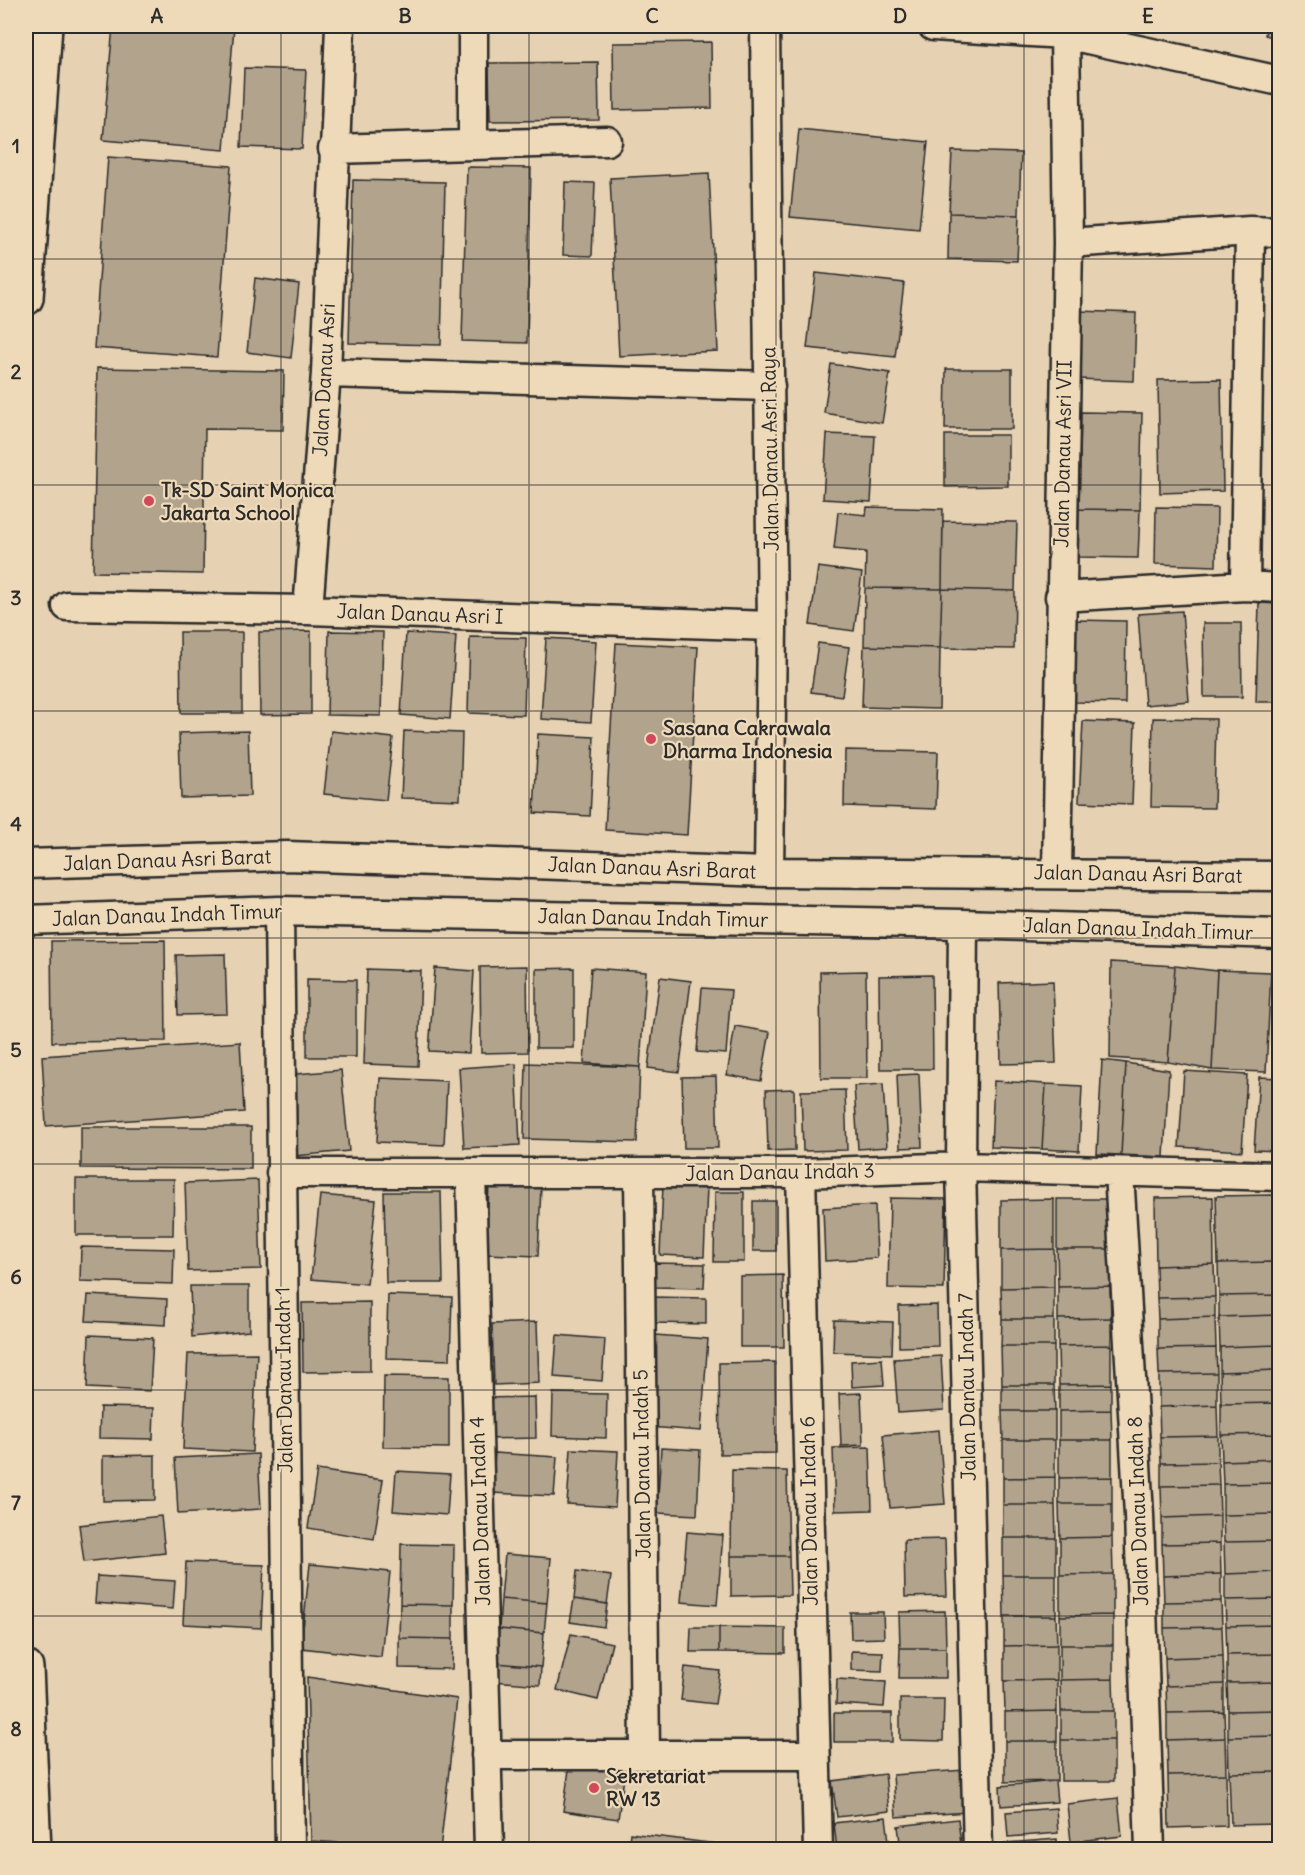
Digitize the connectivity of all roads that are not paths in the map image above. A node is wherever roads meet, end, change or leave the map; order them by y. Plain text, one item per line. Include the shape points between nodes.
1 (45, 26) edge
2 (340, 26) edge
3 (473, 26) edge
4 (765, 26) edge
5 (933, 26) edge
6 (1065, 34) junction
7 (1280, 81) edge
8 (607, 141) dead end
9 (472, 145) junction
10 (333, 149) junction
11 (1250, 231) junction
12 (1280, 232) edge
13 (1068, 243) junction
14 (26, 298) edge
15 (326, 373) junction
16 (770, 386) junction
17 (1245, 586) junction
18 (1280, 588) edge
19 (1060, 597) junction
20 (67, 606) dead end
21 (308, 610) junction
22 (772, 626) junction
23 (26, 864) edge
24 (769, 872) junction
25 (1057, 873) junction
26 (1280, 876) edge
27 (279, 911) junction
28 (26, 920) edge
29 (963, 924) junction
30 (1280, 934) edge
31 (961, 1167) junction
32 (1119, 1172) junction
33 (281, 1173) junction
34 (471, 1173) junction
35 (639, 1173) junction
36 (801, 1173) junction
37 (1280, 1176) edge
38 (26, 1668) edge
39 (645, 1754) junction
40 (486, 1755) junction
41 (815, 1755) junction
42 (1150, 1849) edge
43 (34, 1850) edge
44 (290, 1850) edge
45 (489, 1850) edge
46 (818, 1850) edge
47 (978, 1850) edge
48 (1167, 1850) edge

1 - 14 street
2 - 10 street, Jalan Danau Asri
3 - 9 street
4 - 16 street, Jalan Danau Asri Raya
5 - 6 street
6 - 7 street
6 - 13 street, Jalan Danau Asri VII
8 - 9 street
9 - 10 street
10 - 15 street, Jalan Danau Asri
11 - 12 street
11 - 13 street
11 - 17 street
13 - 19 street, Jalan Danau Asri VII
15 - 16 street
15 - 21 street, Jalan Danau Asri
16 - 22 street, Jalan Danau Asri Raya
17 - 18 street
17 - 19 street
19 - 25 street, Jalan Danau Asri VII
20 - 21 street, Jalan Danau Asri I
21 - 22 street, Jalan Danau Asri I
22 - 24 street, Jalan Danau Asri Raya
23 - 24 street, Jalan Danau Asri Barat via 287,856
24 - 25 street, Jalan Danau Asri Barat
25 - 26 street, Jalan Danau Asri Barat
27 - 28 street, Jalan Danau Indah Timur
27 - 29 street, Jalan Danau Indah Timur
27 - 33 street, Jalan Danau Indah 1
29 - 30 street, Jalan Danau Indah Timur
29 - 31 street, Jalan Danau Indah 7
31 - 32 street, Jalan Danau Indah 3
31 - 36 street, Jalan Danau Indah 3
31 - 47 street, Jalan Danau Indah 7
32 - 37 street, Jalan Danau Indah 3
32 - 42 street, Jalan Danau Indah 8 via 1138,1491
33 - 34 street, Jalan Danau Indah 3
33 - 44 street, Jalan Danau Indah 1
34 - 35 street, Jalan Danau Indah 3
34 - 40 street, Jalan Danau Indah 4
35 - 36 street, Jalan Danau Indah 3
35 - 39 street, Jalan Danau Indah 5
36 - 41 street, Jalan Danau Indah 6
38 - 43 street
39 - 40 street
39 - 41 street
40 - 45 street, Jalan Danau Indah 4
41 - 46 street, Jalan Danau Indah 6
42 - 48 street

